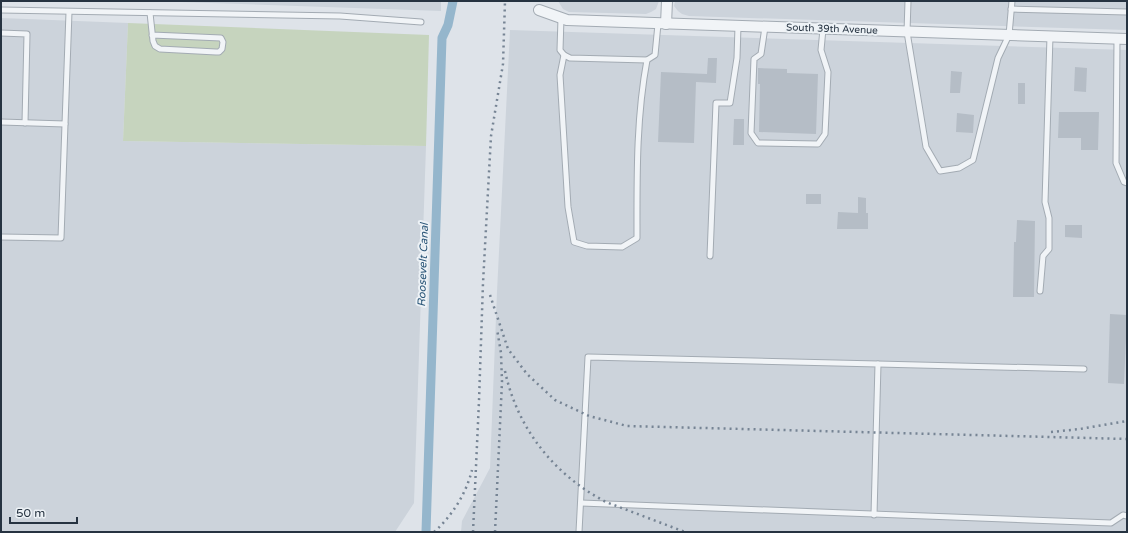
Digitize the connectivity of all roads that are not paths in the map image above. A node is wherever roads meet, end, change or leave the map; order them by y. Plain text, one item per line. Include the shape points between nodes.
1 (667, 1) edge
2 (908, 1) edge
3 (1012, 1) edge
4 (1011, 9) junction
5 (1, 10) edge
6 (539, 10) dead end
7 (69, 12) junction
8 (1127, 12) edge
9 (150, 13) junction
10 (561, 18) junction
11 (421, 22) dead end
12 (662, 24) junction
13 (738, 26) junction
14 (765, 27) junction
15 (823, 29) junction
16 (1, 32) edge
17 (907, 32) junction
18 (1009, 35) junction
19 (152, 36) junction
20 (1050, 36) junction
21 (1122, 39) edge
22 (564, 55) junction
23 (647, 60) junction
24 (1, 122) edge
25 (25, 122) junction
26 (65, 124) junction
27 (1127, 183) edge
28 (1, 237) edge
29 (710, 256) dead end
30 (1040, 291) dead end
31 (878, 364) junction
32 (1084, 369) dead end
33 (581, 503) junction
34 (874, 515) junction
35 (1127, 516) edge
36 (579, 532) edge

1 - 12 street
2 - 17 lane
3 - 4 lane
4 - 8 lane
4 - 18 lane
5 - 7 lane
6 - 10 street, South 39th Avenue
7 - 9 lane
7 - 26 lane
9 - 11 lane via 340,16
9 - 19 lane
10 - 12 street, South 39th Avenue
10 - 22 lane via 560,50
12 - 13 street, South 39th Avenue
12 - 23 lane via 655,55
13 - 14 street, South 39th Avenue
13 - 29 lane via 737,58 730,102 716,103
14 - 15 street, South 39th Avenue
14 - 15 lane via 761,54 754,59 751,133 758,143 818,144 823,138 828,72 821,50
15 - 17 street, South 39th Avenue
16 - 25 lane via 27,34
17 - 18 street, South 39th Avenue
17 - 18 lane via 926,147 940,171 959,168 973,160 998,58
18 - 20 street, South 39th Avenue
19 - 19 lane via 155,46 160,49 216,52 222,49 223,42 221,38
20 - 21 street, South 39th Avenue
20 - 30 lane via 1045,202 1049,218 1049,250 1043,256
21 - 27 lane via 1116,163 1124,182
22 - 23 lane via 570,58
22 - 23 lane via 560,75 568,207 574,242 587,246 622,247 636,238 638,124
24 - 25 lane
25 - 26 lane
26 - 28 lane via 62,238
31 - 32 lane
31 - 33 lane via 588,357
31 - 34 lane
33 - 34 lane
33 - 36 lane
34 - 35 lane via 1111,523

